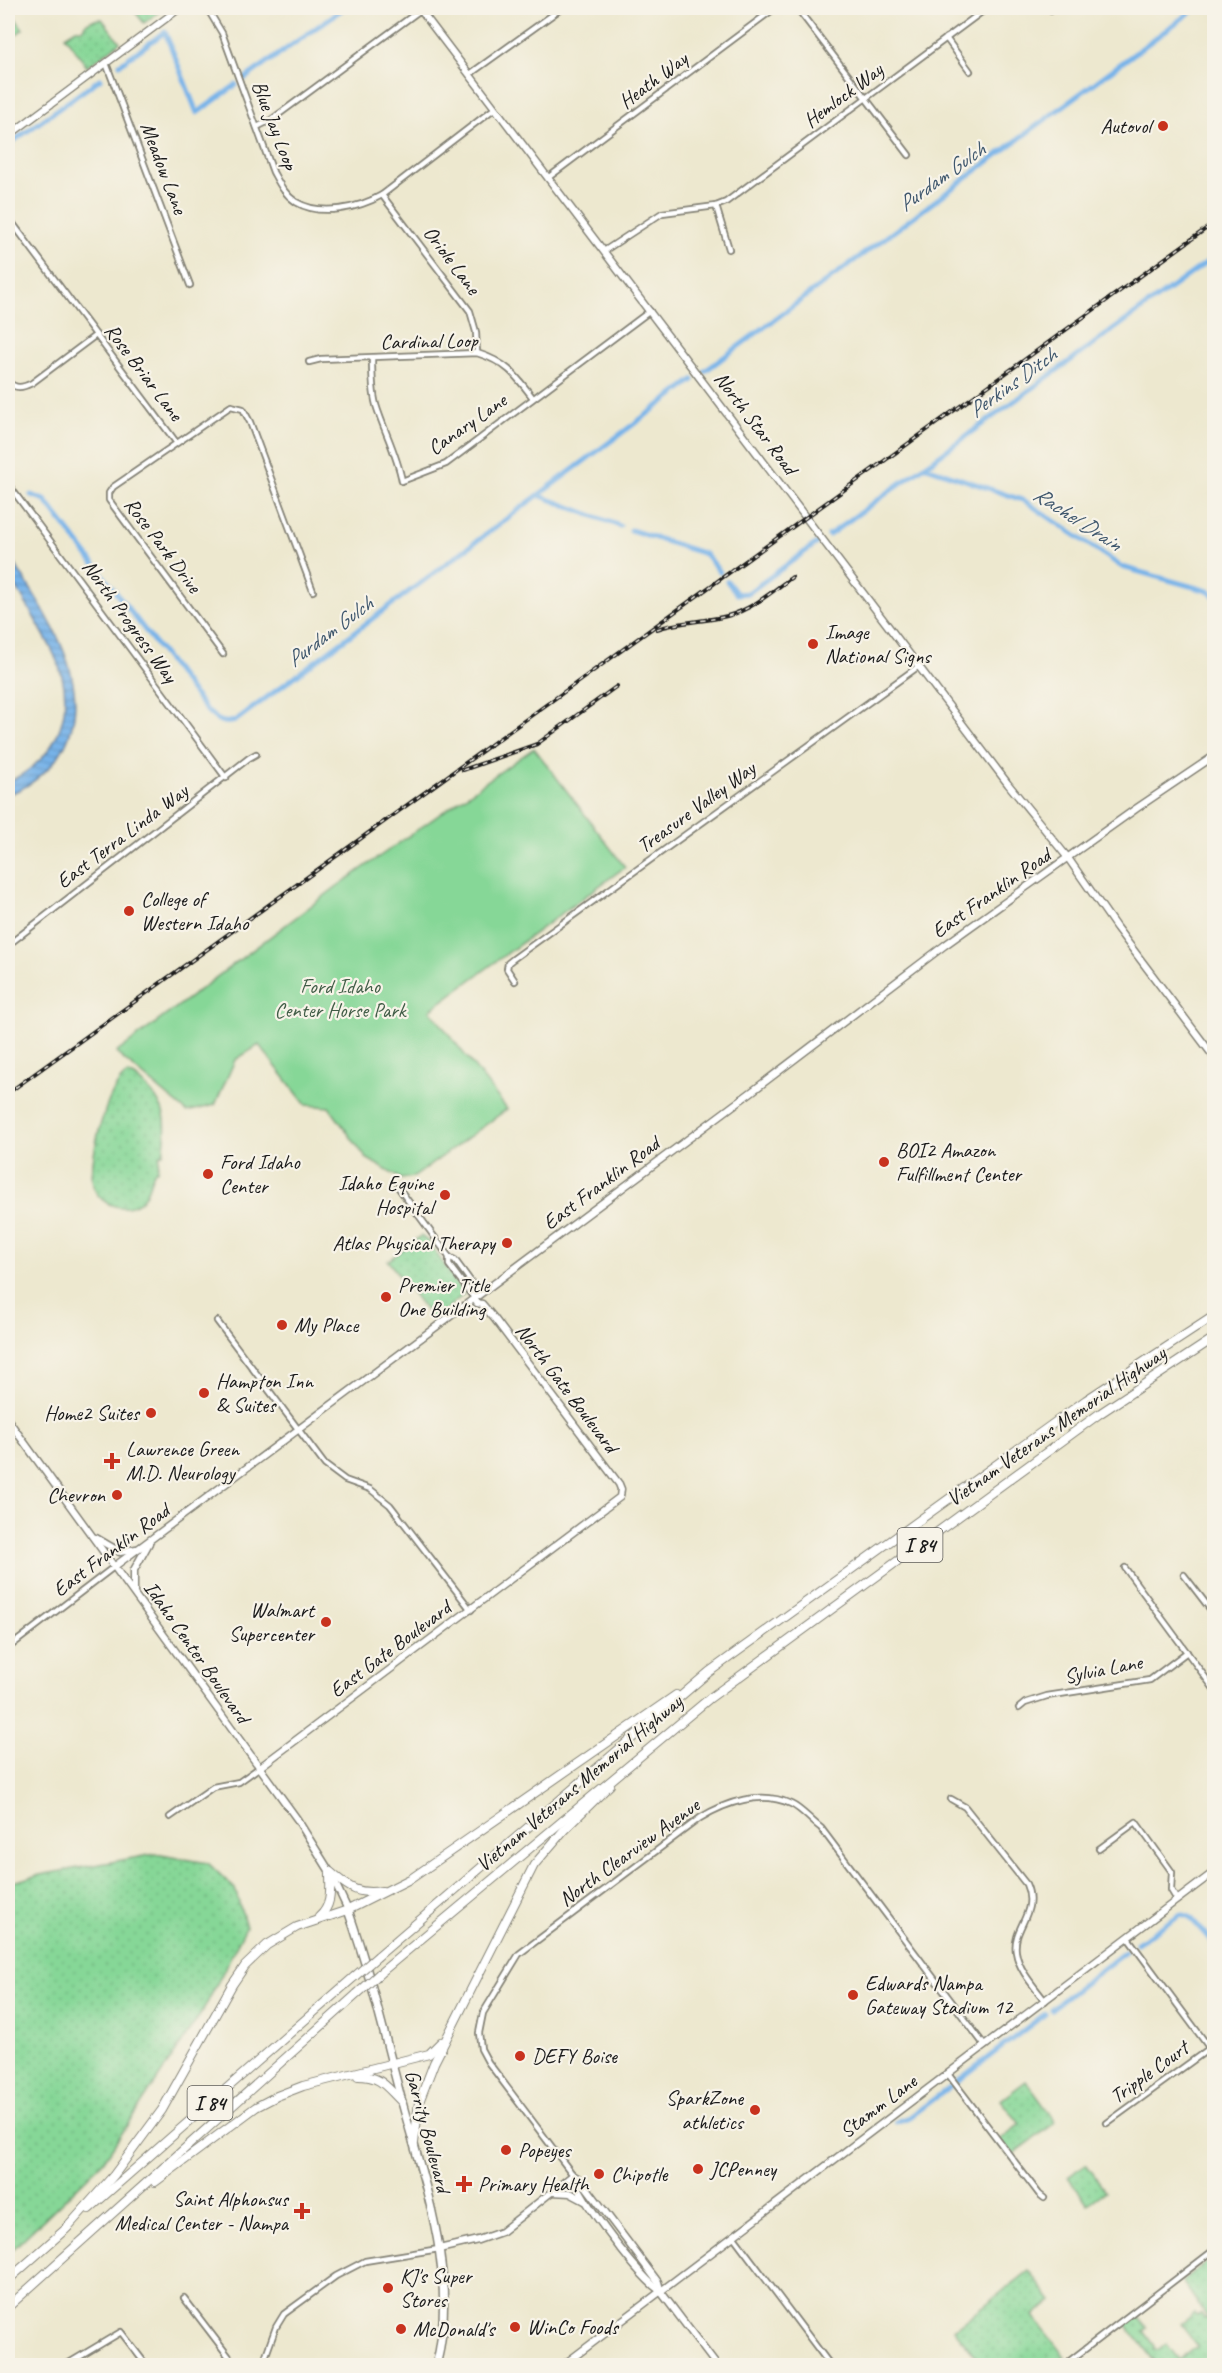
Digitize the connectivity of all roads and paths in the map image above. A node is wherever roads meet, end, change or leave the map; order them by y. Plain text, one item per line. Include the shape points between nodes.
1 (180, 8) edge
2 (207, 8) edge
3 (421, 8) edge
4 (562, 8) edge
5 (776, 8) edge
6 (797, 8) edge
7 (987, 8) edge
8 (946, 38) junction
9 (106, 63) junction
10 (970, 70) dead end
11 (470, 74) junction
12 (866, 99) junction
13 (495, 108) junction
14 (257, 127) junction
15 (8, 136) edge
16 (909, 155) dead end
17 (549, 177) junction
18 (382, 195) junction
19 (716, 206) junction
20 (8, 217) edge
21 (729, 249) dead end
22 (604, 251) junction
23 (190, 285) dead end
24 (650, 311) junction
25 (96, 335) junction
26 (477, 353) junction
27 (372, 358) junction
28 (309, 362) dead end
29 (8, 382) edge
30 (533, 398) junction
31 (176, 442) junction
32 (8, 484) edge
33 (313, 591) dead end
34 (223, 654) dead end
35 (919, 666) junction
36 (256, 754) dead end
37 (1215, 756) edge
38 (226, 778) junction
39 (1068, 858) junction
40 (8, 945) edge
41 (515, 981) dead end
42 (1215, 1057) edge
43 (398, 1187) dead end
44 (477, 1296) junction
45 (1215, 1316) edge
46 (217, 1322) dead end
47 (1215, 1338) edge
48 (8, 1420) edge
49 (297, 1430) junction
50 (622, 1494) joint
51 (92, 1535) junction
52 (150, 1541) junction
53 (140, 1548) junction
54 (115, 1566) junction
55 (1125, 1569) dead end
56 (1184, 1575) dead end
57 (134, 1593) junction
58 (471, 1610) junction
59 (1215, 1614) edge
60 (9, 1644) edge
61 (1187, 1652) junction
62 (709, 1672) junction
63 (1215, 1689) edge
64 (1019, 1708) dead end
65 (631, 1762) junction
66 (260, 1767) junction
67 (951, 1799) dead end
68 (170, 1817) dead end
69 (1099, 1849) dead end
70 (330, 1872) junction
71 (1215, 1872) edge
72 (391, 1890) junction
73 (1177, 1900) junction
74 (348, 1910) junction
75 (312, 1921) junction
76 (1128, 1938) junction
77 (1045, 2001) junction
78 (444, 2039) junction
79 (985, 2046) junction
80 (1210, 2048) junction
81 (1215, 2054) edge
82 (393, 2064) junction
83 (948, 2074) junction
84 (348, 2076) junction
85 (402, 2102) junction
86 (1107, 2123) dead end
87 (414, 2143) junction
88 (573, 2175) junction
89 (552, 2192) junction
90 (1044, 2198) dead end
91 (586, 2202) junction
92 (115, 2211) junction
93 (65, 2230) junction
94 (734, 2237) junction
95 (439, 2248) junction
96 (1215, 2250) edge
97 (8, 2280) edge
98 (661, 2292) junction
99 (184, 2298) dead end
100 (8, 2307) edge
101 (64, 2366) edge
102 (147, 2366) edge
103 (236, 2366) edge
104 (262, 2366) edge
105 (436, 2366) edge
106 (562, 2366) edge
107 (717, 2366) edge
108 (831, 2366) edge
109 (1063, 2366) edge

1 - 9 main road
2 - 14 street, Blue Jay Loop via 222,33
3 - 11 main road, North Star Road
3 - 14 street
4 - 11 street
5 - 17 street, Heath Way
6 - 12 street
7 - 8 street, Hemlock Way
8 - 10 street
8 - 12 street, Hemlock Way
9 - 15 main road
9 - 23 street, Meadow Lane
11 - 13 main road, North Star Road
12 - 16 street
12 - 19 street, Hemlock Way via 738,194
13 - 17 main road, North Star Road
13 - 18 street, Blue Jay Loop
14 - 18 street, Blue Jay Loop via 273,172 283,190 296,202 327,209 346,208
17 - 22 main road, North Star Road
18 - 26 street, Oriole Lane via 470,311
19 - 21 street
19 - 22 street, Hemlock Way via 662,213
20 - 25 street, Rose Briar Lane
22 - 24 main road, North Star Road
24 - 30 street, Canary Lane
24 - 35 main road, North Star Road
25 - 29 street via 32,383 23,387
25 - 31 street, Rose Briar Lane
26 - 27 street, Cardinal Loop
26 - 30 street, Cardinal Loop via 510,368
27 - 28 street, Cardinal Loop
27 - 30 street, Canary Lane via 376,405 402,481 446,464
31 - 33 street, Rose Briar Lane via 231,406 243,409
31 - 34 street, Rose Park Drive via 113,487 109,500
32 - 38 street, North Progress Way
35 - 39 main road, North Star Road
35 - 41 street, Treasure Valley Way via 513,959 507,969
36 - 38 street, East Terra Linda Way
37 - 39 main road, East Franklin Road
38 - 40 street, East Terra Linda Way
39 - 42 main road, North Star Road
39 - 44 main road, East Franklin Road via 945,945
43 - 44 street via 449,1257 449,1265
44 - 49 main road, East Franklin Road
44 - 50 main road, North Gate Boulevard via 477,1303 482,1304 619,1484
45 - 62 highway, Vietnam Veterans Memorial Highway / I 84 via 1086,1400
46 - 49 street
47 - 65 highway, Vietnam Veterans Memorial Highway / I 84 via 1099,1414 710,1698
48 - 51 main road, Idaho Center Boulevard
49 - 52 main road, East Franklin Road
49 - 58 street via 332,1471 370,1489 390,1505
50 - 58 main road, East Gate Boulevard
51 - 53 main road via 120,1552
51 - 54 main road, Idaho Center Boulevard
52 - 53 main road, East Franklin Road
52 - 57 main road via 134,1570
53 - 54 main road, East Franklin Road
54 - 57 main road, Idaho Center Boulevard
54 - 60 street, East Franklin Road
55 - 61 street
56 - 59 street
57 - 66 main road, Idaho Center Boulevard
58 - 66 main road, East Gate Boulevard
61 - 63 street
61 - 64 street, Sylvia Lane via 1150,1680 1047,1696
62 - 72 highway
62 - 93 highway, Vietnam Veterans Memorial Highway / I 84, bridge
65 - 78 highway via 534,1865
65 - 92 highway, Vietnam Veterans Memorial Highway / I 84, bridge via 379,1974
66 - 68 street, East Gate Boulevard via 239,1782 213,1787
66 - 70 main road, Idaho Center Boulevard
67 - 77 street via 965,1807 1029,1890 1029,1908 1018,1935 1016,1953 1021,1968
69 - 73 street via 1136,1822 1172,1872 1171,1890
70 - 72 highway via 357,1891
70 - 74 main road, Idaho Center Boulevard
70 - 75 highway via 329,1905
71 - 73 main road, Stamm Lane
72 - 74 highway
73 - 76 main road, Stamm Lane
74 - 75 highway
74 - 82 main road, Garrity Boulevard
75 - 93 highway via 267,1945 245,1966 162,2110 114,2175
76 - 77 main road, Stamm Lane
76 - 80 street
77 - 79 main road, Stamm Lane
78 - 82 highway via 429,2054
78 - 87 highway via 423,2089
79 - 83 main road, Stamm Lane
79 - 88 street, North Clearview Avenue via 821,1828 792,1805 753,1797 702,1817 519,1954 483,2013 479,2033 488,2062
80 - 81 street
80 - 86 street, Tripple Court
82 - 84 highway
82 - 85 main road, Garrity Boulevard
83 - 90 street
83 - 94 main road, Stamm Lane
84 - 85 highway via 380,2079
84 - 92 highway via 303,2086 256,2107
85 - 87 main road, Garrity Boulevard
87 - 95 main road, Garrity Boulevard
88 - 89 main road
88 - 91 main road
88 - 98 main road via 581,2180 651,2272
89 - 91 main road via 570,2193
89 - 95 main road via 501,2232
91 - 98 main road via 651,2286
92 - 100 highway, Vietnam Veterans Memorial Highway / I 84
93 - 97 highway, Vietnam Veterans Memorial Highway / I 84
94 - 98 main road, Stamm Lane
94 - 108 street
95 - 104 street via 365,2261 336,2276 279,2320
95 - 105 main road, Garrity Boulevard via 444,2314
96 - 109 street
98 - 106 main road, Stamm Lane
98 - 107 main road
99 - 103 street
101 - 102 street via 122,2332

